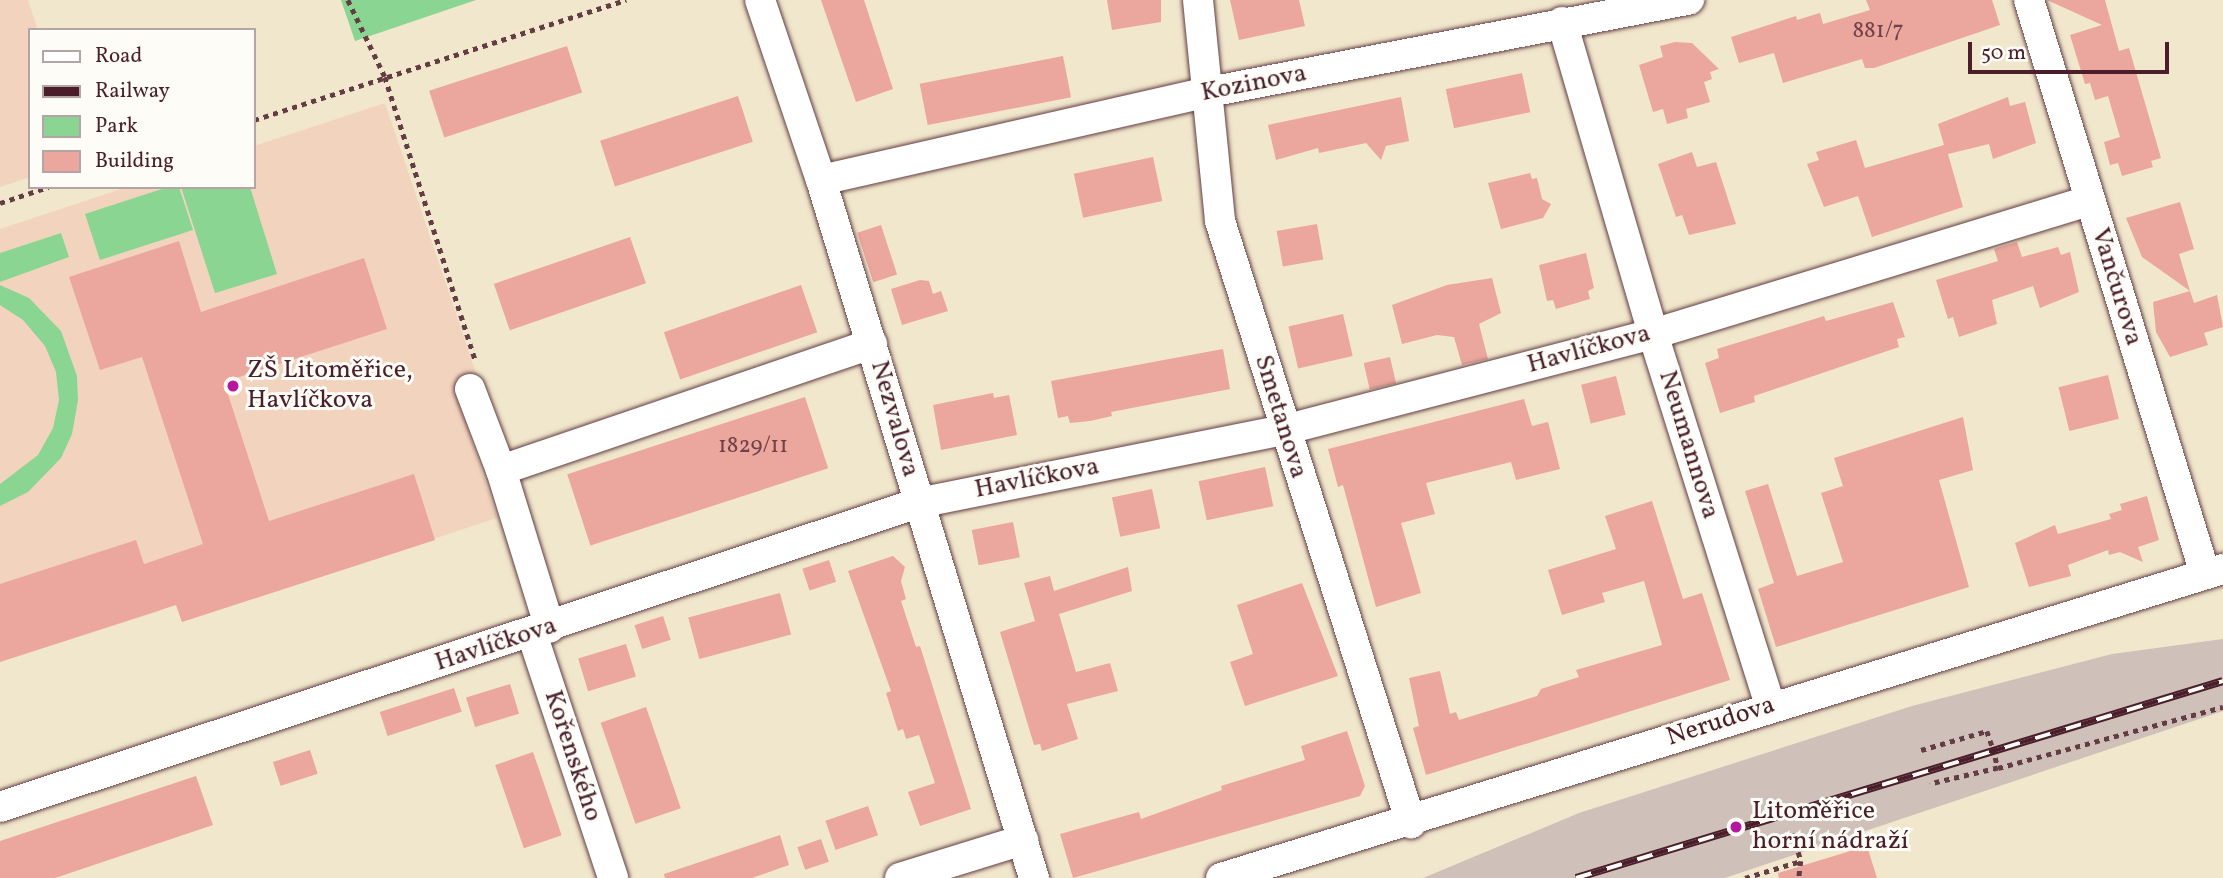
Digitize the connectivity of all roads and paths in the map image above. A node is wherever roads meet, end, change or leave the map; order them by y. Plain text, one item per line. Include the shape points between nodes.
1 (348, 0) edge
2 (626, 0) edge
3 (760, 0) edge
4 (1198, 0) edge
5 (1689, 0) edge
6 (2029, 0) edge
7 (1562, 22) junction
8 (385, 77) junction
9 (1209, 92) junction
10 (256, 119) edge
11 (821, 180) junction
12 (42, 189) edge
13 (2089, 201) junction
14 (0, 203) edge
15 (1653, 334) junction
16 (872, 344) junction
17 (470, 389) joint
18 (1284, 430) junction
19 (501, 470) junction
20 (918, 503) junction
21 (2214, 571) edge
22 (541, 631) junction
23 (1770, 706) junction
24 (2223, 707) edge
25 (1921, 750) dead end
26 (1998, 768) junction
27 (1930, 784) dead end
28 (0, 807) edge
29 (1411, 823) junction
30 (1793, 833) dead end
31 (1023, 840) junction
32 (1801, 860) junction
33 (613, 878) edge
34 (900, 878) edge
35 (1034, 878) edge
36 (1221, 878) edge
37 (1745, 878) edge
38 (1799, 878) edge

1 - 8 path
2 - 8 path
3 - 11 street, Nezvalova
4 - 9 street, Smetanova
5 - 7 street, Kozinova
6 - 13 street, Vančurova
7 - 9 street, Kozinova
7 - 15 street, Neumannova
8 - 10 path
8 - 17 path via 484,385
9 - 11 street, Kozinova
9 - 18 street, Smetanova via 1220,221
11 - 16 street, Nezvalova
12 - 14 path
13 - 15 street, Havlíčkova
13 - 21 street, Vančurova
15 - 18 street, Havlíčkova
15 - 23 street, Neumannova
16 - 19 street
16 - 20 street, Nezvalova
17 - 19 street, Kořenského
18 - 20 street, Havlíčkova
18 - 29 street, Smetanova
19 - 22 street, Kořenského
20 - 22 street, Havlíčkova
20 - 31 street, Nezvalova
21 - 23 street, Nerudova
22 - 28 street, Havlíčkova
22 - 33 street, Kořenského
23 - 29 street, Nerudova
24 - 26 path
25 - 26 path via 1987,731
26 - 27 path
29 - 36 street, Nerudova
30 - 32 path
31 - 34 street
31 - 35 street
32 - 37 path
32 - 38 path

